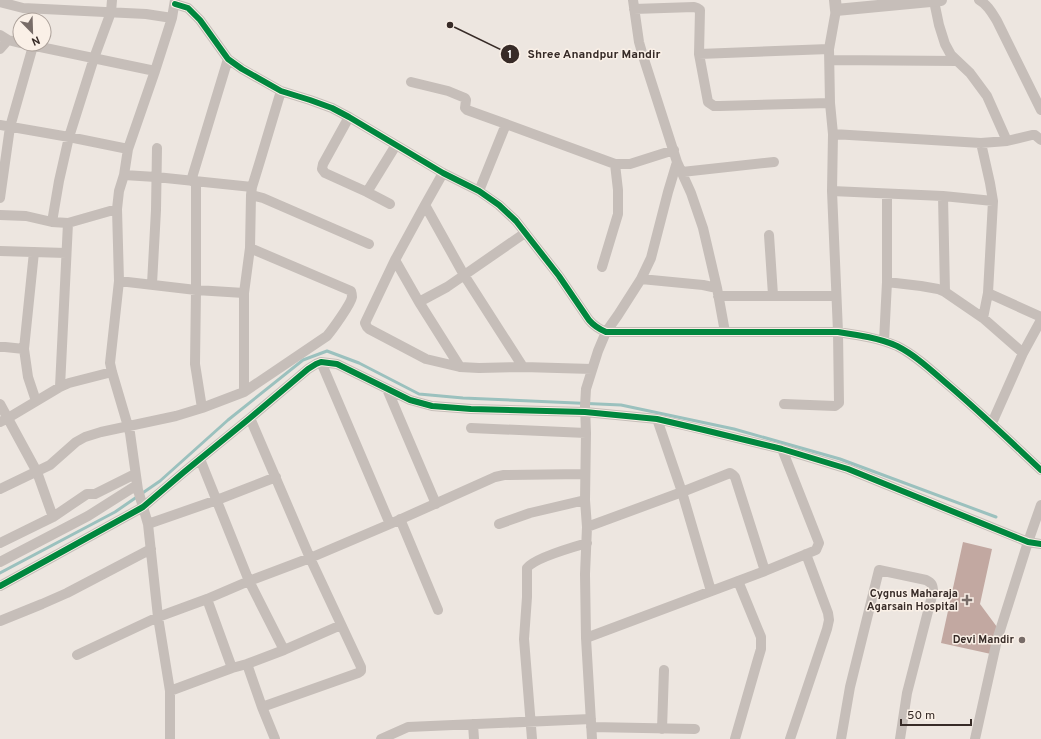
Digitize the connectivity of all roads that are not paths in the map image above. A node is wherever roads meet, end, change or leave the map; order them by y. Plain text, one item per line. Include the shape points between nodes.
1 (112, 0) edge
2 (979, 0) edge
3 (937, 1) edge
4 (0, 2) edge
5 (175, 2) edge
6 (42, 4) edge
7 (633, 4) edge
8 (836, 5) edge
9 (111, 12) junction
10 (172, 18) junction
11 (4, 38) edge
12 (0, 49) edge
13 (52, 49) edge
14 (830, 49) junction
15 (28, 52) edge
16 (699, 54) junction
17 (94, 58) junction
18 (228, 59) junction
19 (830, 60) junction
20 (957, 61) junction
21 (155, 71) junction
22 (411, 82) dead end
23 (281, 91) junction
24 (830, 103) junction
25 (1041, 110) edge
26 (349, 117) junction
27 (506, 124) junction
28 (0, 125) edge
29 (1041, 126) edge
30 (10, 127) junction
31 (833, 134) junction
32 (69, 137) junction
33 (1038, 137) edge
34 (1007, 140) junction
35 (981, 143) junction
36 (396, 145) junction
37 (157, 148) dead end
38 (128, 150) junction
39 (674, 150) junction
40 (677, 162) junction
41 (774, 162) dead end
42 (615, 164) junction
43 (682, 172) junction
44 (443, 173) junction
45 (124, 175) junction
46 (156, 177) junction
47 (193, 181) junction
48 (252, 191) junction
49 (479, 191) junction
50 (832, 191) junction
51 (367, 192) junction
52 (887, 194) junction
53 (943, 196) junction
54 (0, 198) edge
55 (993, 201) junction
56 (390, 204) dead end
57 (425, 205) junction
58 (117, 209) junction
59 (0, 215) edge
60 (52, 222) junction
61 (68, 222) junction
62 (525, 233) junction
63 (769, 235) dead end
64 (369, 244) dead end
65 (250, 248) junction
66 (0, 251) edge
67 (34, 252) junction
68 (66, 253) junction
69 (395, 260) junction
70 (602, 267) dead end
71 (464, 275) junction
72 (641, 279) junction
73 (119, 281) junction
74 (887, 282) junction
75 (152, 284) junction
76 (196, 290) junction
77 (718, 292) junction
78 (945, 292) junction
79 (988, 292) junction
80 (244, 293) junction
81 (773, 296) junction
82 (836, 296) junction
83 (419, 302) junction
84 (1041, 317) edge
85 (983, 318) junction
86 (1041, 320) edge
87 (606, 332) junction
88 (725, 332) junction
89 (838, 332) junction
90 (884, 341) junction
91 (0, 347) edge
92 (24, 349) junction
93 (1023, 353) junction
94 (321, 362) junction
95 (460, 367) junction
96 (523, 367) junction
97 (592, 369) junction
98 (112, 372) junction
99 (60, 387) junction
100 (387, 389) junction
101 (244, 392) junction
102 (36, 401) junction
103 (0, 404) edge
104 (784, 404) dead end
105 (202, 408) junction
106 (585, 409) junction
107 (250, 418) junction
108 (656, 419) junction
109 (4, 420) edge
110 (992, 424) junction
111 (128, 427) junction
112 (471, 428) dead end
113 (586, 433) junction
114 (782, 449) junction
115 (200, 459) junction
116 (1041, 470) edge
117 (37, 472) junction
118 (135, 474) junction
119 (585, 474) junction
120 (276, 477) junction
121 (137, 488) junction
122 (0, 489) edge
123 (682, 492) junction
124 (216, 500) junction
125 (585, 500) junction
126 (142, 504) junction
127 (436, 504) junction
128 (1041, 505) edge
129 (53, 517) junction
130 (395, 521) junction
131 (148, 524) junction
132 (499, 524) dead end
133 (587, 527) junction
134 (1028, 542) junction
135 (0, 543) edge
136 (587, 543) junction
137 (1041, 544) edge
138 (151, 550) junction
139 (806, 554) junction
140 (310, 558) junction
141 (0, 562) edge
142 (765, 571) junction
143 (249, 581) junction
144 (738, 581) junction
145 (0, 586) edge
146 (711, 591) junction
147 (207, 599) junction
148 (438, 610) dead end
149 (158, 617) junction
150 (0, 621) edge
151 (341, 624) junction
152 (586, 638) junction
153 (284, 650) junction
154 (77, 655) dead end
155 (247, 664) junction
156 (232, 668) junction
157 (664, 670) dead end
158 (170, 691) junction
159 (262, 708) junction
160 (531, 721) junction
161 (591, 723) junction
162 (473, 724) junction
163 (662, 728) junction
164 (695, 730) dead end
165 (170, 739) edge
166 (275, 739) edge
167 (382, 739) edge
168 (474, 739) edge
169 (532, 739) edge
170 (592, 739) edge
171 (735, 739) edge
172 (790, 739) edge
173 (841, 739) edge
174 (900, 739) edge
175 (975, 739) edge

1 - 9 street
2 - 25 street via 985,3 997,21
3 - 8 street
3 - 20 street via 939,25 945,44
4 - 6 street via 23,8
5 - 10 street
5 - 18 street via 188,8 200,20
6 - 9 street
7 - 16 street via 694,7 700,10
7 - 39 street via 639,42
8 - 14 street
9 - 10 street
9 - 17 street
10 - 21 street
11 - 12 street
13 - 17 street
14 - 16 street
14 - 19 street
15 - 30 street
16 - 24 street via 708,102 711,104 720,106
17 - 21 street
17 - 32 street
18 - 23 street
18 - 47 street
19 - 20 street
19 - 24 street
20 - 34 street via 970,73 987,96
21 - 38 street
22 - 27 street via 461,96 466,99 467,110
23 - 26 street via 332,108
23 - 48 street
24 - 31 street
26 - 36 street
26 - 51 street via 322,169
27 - 42 street
27 - 49 street
28 - 30 street
29 - 33 street
30 - 32 street
30 - 54 street
31 - 35 street
31 - 50 street
32 - 38 street
32 - 60 street
33 - 34 street via 1030,135
34 - 35 street
35 - 55 street
36 - 44 street
36 - 51 street
37 - 46 street
38 - 45 street
39 - 40 street
39 - 42 street via 630,164
40 - 43 street
40 - 72 street via 655,246
41 - 43 street
42 - 70 street via 618,214
43 - 77 street via 703,228
44 - 49 street
44 - 57 street
45 - 46 street
45 - 58 street
46 - 47 street
46 - 75 street
47 - 48 street
47 - 76 street
48 - 64 street
48 - 65 street
49 - 62 street via 499,205
50 - 52 street
50 - 82 street
51 - 56 street
52 - 53 street
52 - 74 street
53 - 55 street
53 - 78 street
55 - 79 street
57 - 69 street
57 - 71 street
58 - 61 street
58 - 73 street
59 - 60 street via 26,216
60 - 61 street
61 - 68 street
62 - 71 street
62 - 87 street via 589,320 594,326
63 - 81 street
65 - 80 street
65 - 101 street via 348,289 352,297 327,336
66 - 67 street
67 - 68 street
67 - 92 street
68 - 99 street
69 - 83 street
69 - 95 street via 365,323 367,327 426,359
71 - 83 street
71 - 96 street
72 - 77 street via 703,285
72 - 87 street
73 - 75 street
73 - 98 street via 110,355
74 - 78 street
74 - 90 street
75 - 76 street
76 - 80 street
76 - 105 street via 195,364
77 - 81 street
77 - 88 street
78 - 85 street
79 - 84 street
79 - 85 street
80 - 101 street
81 - 82 street
82 - 89 street
83 - 95 street
85 - 93 street
86 - 93 street
87 - 88 street
87 - 97 street
88 - 89 street
89 - 90 street
89 - 104 street via 838,404
90 - 110 street via 906,351
91 - 92 street
92 - 102 street via 28,377
93 - 110 street
94 - 100 street via 338,364
94 - 107 street via 308,369
94 - 130 street
95 - 96 street
96 - 97 street
97 - 106 street via 586,390
98 - 99 street
98 - 111 street
99 - 102 street
100 - 106 street via 410,400 432,406 502,410
100 - 127 street
101 - 105 street
102 - 109 street
103 - 109 street
105 - 111 street
106 - 108 street
106 - 113 street
107 - 115 street
107 - 120 street
108 - 114 street
108 - 123 street
109 - 117 street
110 - 116 street
111 - 117 street via 85,437 55,462
111 - 118 street
112 - 113 street
113 - 119 street
114 - 134 street via 848,468
114 - 139 street via 819,543 816,550
115 - 124 street
115 - 126 street
117 - 122 street
117 - 129 street
118 - 121 street
118 - 129 street via 95,494 87,494
119 - 125 street
119 - 127 street via 504,475
120 - 124 street
120 - 140 street
121 - 126 street
121 - 141 street
123 - 133 street
123 - 142 street via 726,474 733,475
123 - 146 street
124 - 131 street
124 - 143 street
125 - 132 street via 530,513
125 - 133 street
126 - 131 street
126 - 145 street
127 - 130 street
128 - 134 street
129 - 135 street
130 - 140 street
130 - 148 street
131 - 138 street
133 - 136 street
134 - 137 street
134 - 175 street via 997,640
136 - 152 street
136 - 160 street via 539,559 527,568 524,639
138 - 149 street
138 - 150 street via 67,593
139 - 142 street
139 - 172 street via 829,620
140 - 143 street
140 - 151 street
142 - 144 street
143 - 147 street
143 - 153 street
144 - 146 street
144 - 171 street via 761,636 761,643
146 - 152 street
147 - 149 street
147 - 156 street
149 - 154 street
149 - 158 street
151 - 153 street
151 - 159 street via 361,671
152 - 161 street
153 - 155 street
155 - 156 street
155 - 159 street
156 - 158 street
157 - 163 street
158 - 165 street
159 - 166 street
160 - 161 street
160 - 162 street
160 - 169 street
161 - 163 street
161 - 170 street
162 - 167 street via 408,727
162 - 168 street
163 - 164 street
173 - 174 street via 850,687 879,570 926,580 933,586 907,694

